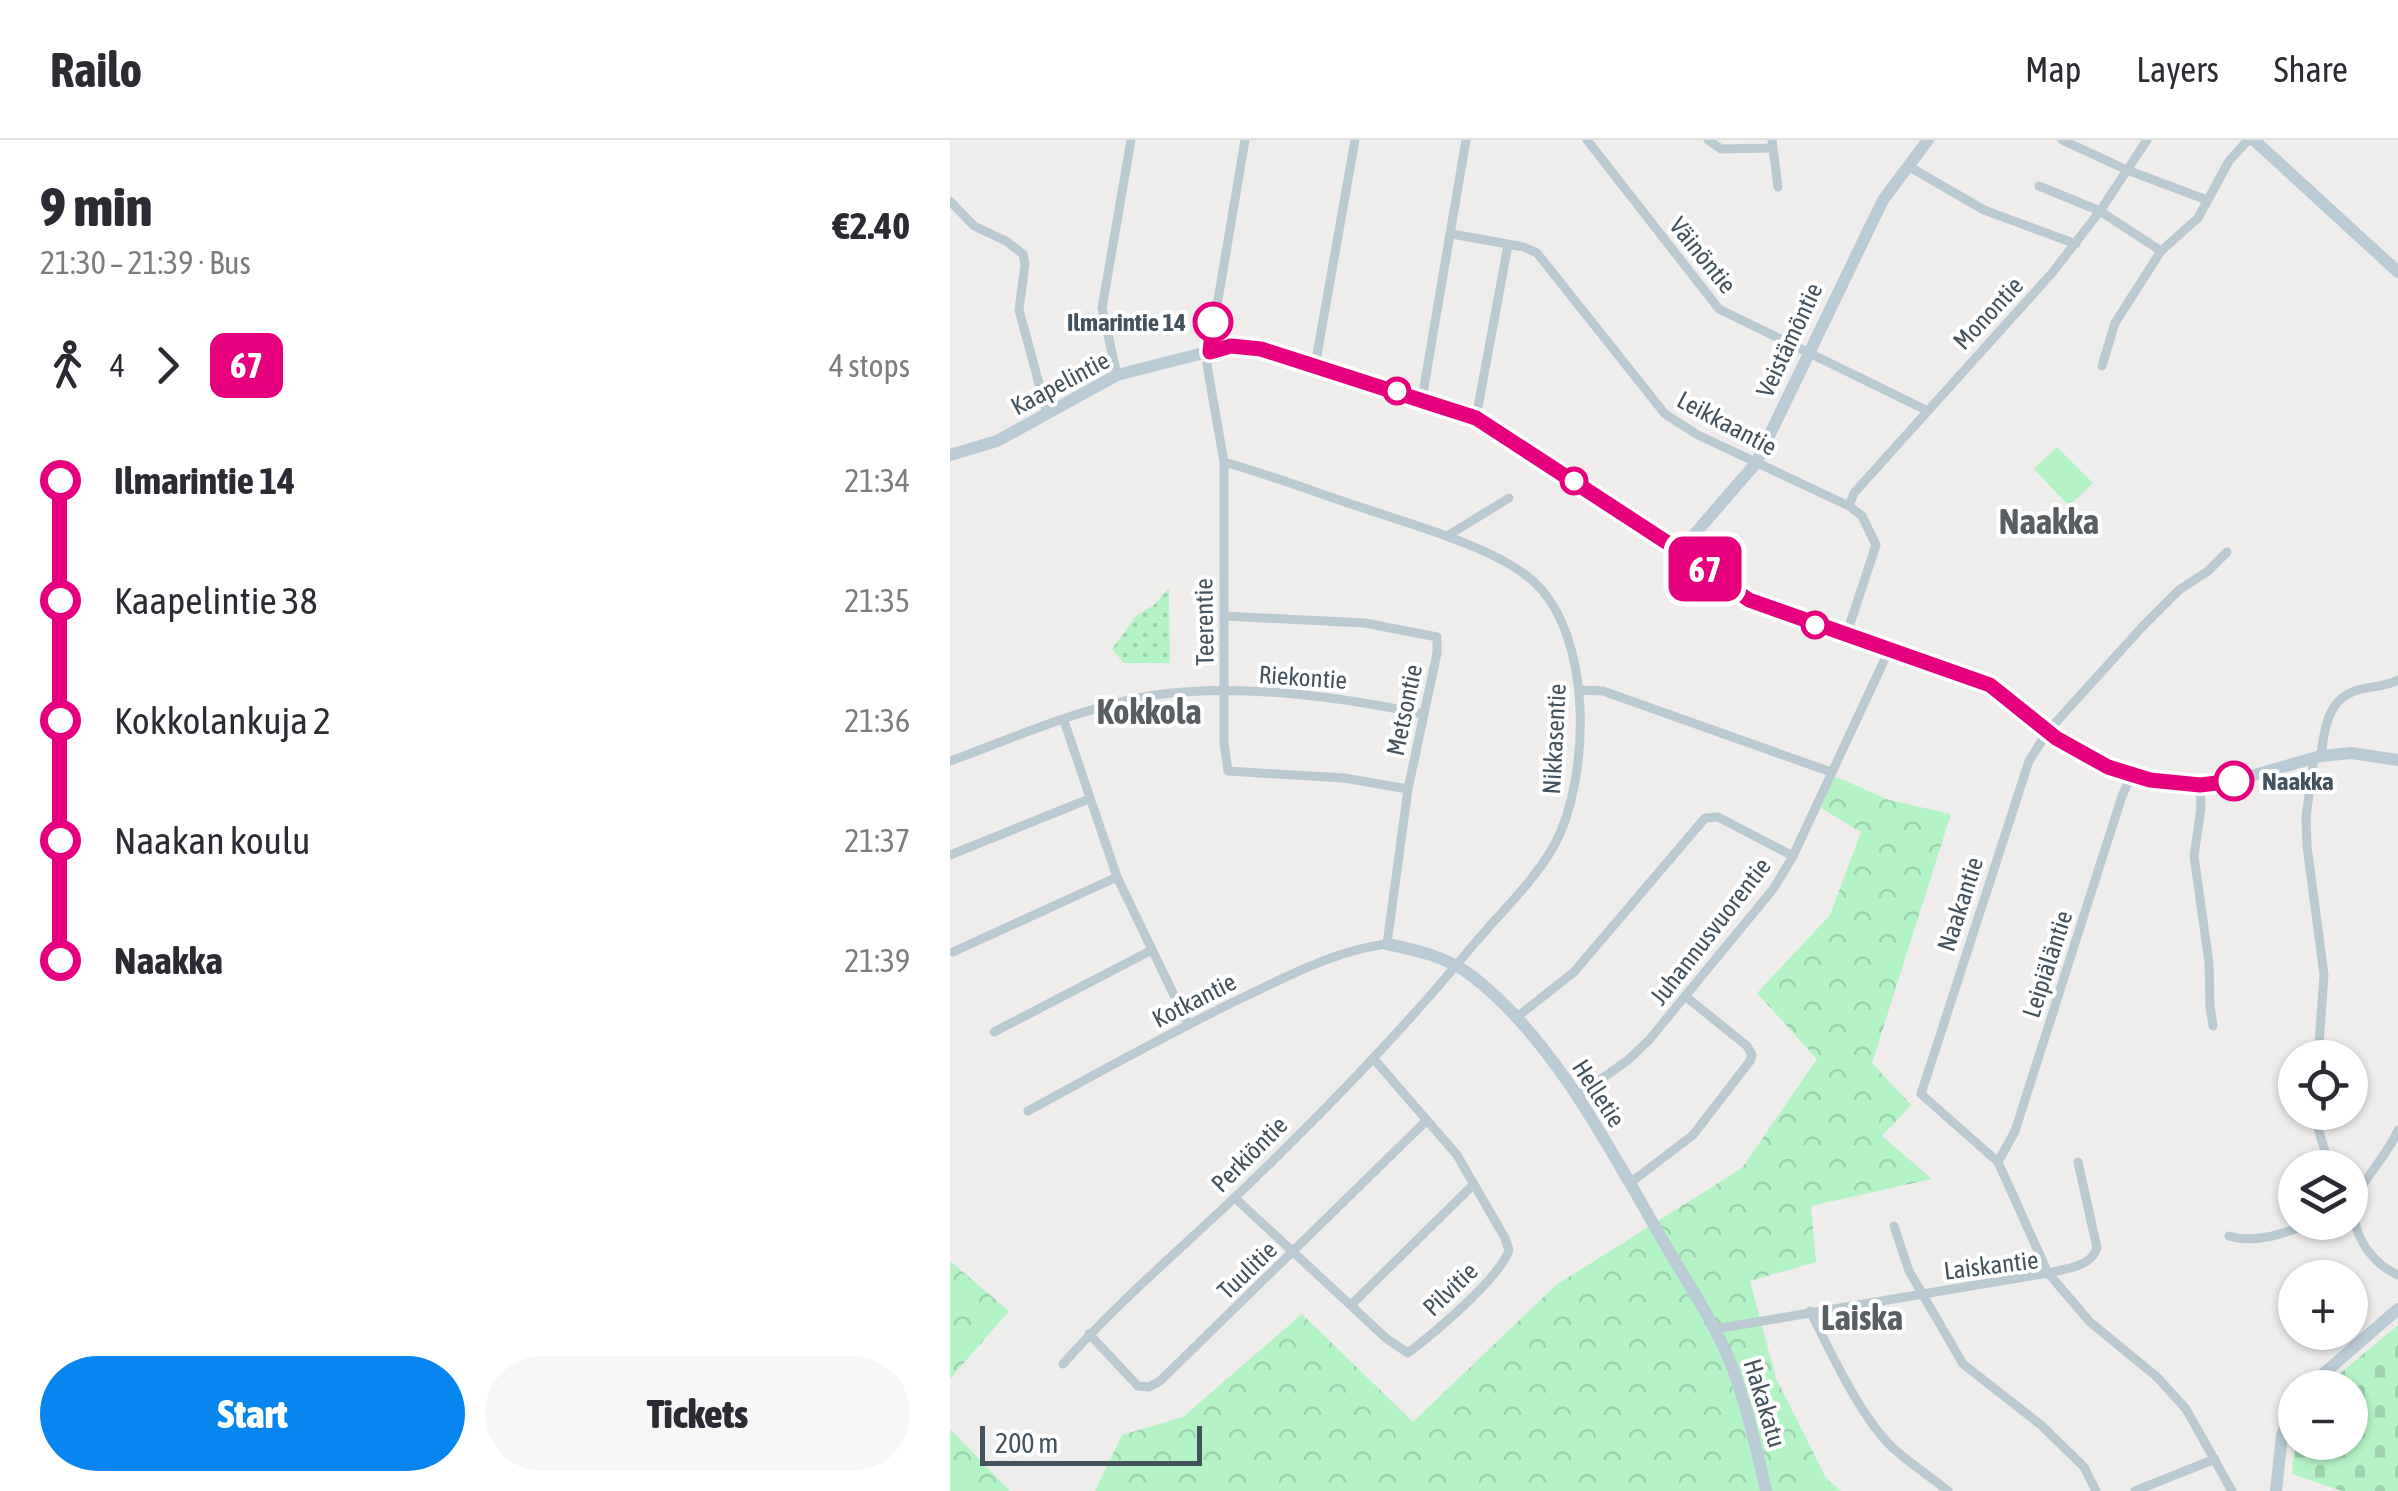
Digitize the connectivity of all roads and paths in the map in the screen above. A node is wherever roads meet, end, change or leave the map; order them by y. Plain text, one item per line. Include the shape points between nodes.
1 (1131, 140) edge
2 (1245, 140) edge
3 (1355, 140) edge
4 (1466, 140) edge
5 (1708, 140) edge
6 (1928, 140) edge
7 (2062, 140) edge
8 (2147, 140) edge
9 (2251, 140) edge
10 (1590, 142) edge
11 (1773, 144) edge
12 (1908, 166) junction
13 (2127, 170) junction
14 (2039, 186) dead end
15 (1778, 187) dead end
16 (2207, 200) junction
17 (951, 204) edge
18 (2100, 211) junction
19 (1452, 234) junction
20 (2076, 244) junction
21 (1508, 245) junction
22 (2161, 251) junction
23 (2398, 272) edge
24 (1210, 352) junction
25 (1808, 354) junction
26 (1315, 366) junction
27 (2102, 366) dead end
28 (1117, 375) junction
29 (1422, 399) junction
30 (1926, 410) junction
31 (1048, 414) junction
32 (1476, 418) junction
33 (950, 455) edge
34 (1224, 462) junction
35 (1756, 463) junction
36 (1508, 498) dead end
37 (1849, 506) junction
38 (1447, 536) junction
39 (1680, 551) junction
40 (2227, 552) dead end
41 (1224, 616) junction
42 (1846, 636) junction
43 (1888, 650) junction
44 (2398, 680) edge
45 (1580, 690) junction
46 (1225, 693) junction
47 (1423, 714) junction
48 (1064, 720) junction
49 (2048, 731) junction
50 (2318, 757) junction
51 (2398, 760) edge
52 (950, 761) edge
53 (1831, 772) junction
54 (2131, 776) junction
55 (2200, 785) junction
56 (1408, 789) junction
57 (1089, 799) junction
58 (950, 854) edge
59 (1793, 856) junction
60 (1117, 877) junction
61 (1386, 944) junction
62 (1150, 951) junction
63 (953, 952) dead end
64 (1456, 966) junction
65 (1685, 996) junction
66 (1517, 1017) junction
67 (1188, 1024) junction
68 (2214, 1026) dead end
69 (994, 1032) dead end
70 (2319, 1040) edge
71 (1372, 1058) junction
72 (1576, 1097) junction
73 (1028, 1111) dead end
74 (1426, 1120) junction
75 (2398, 1130) edge
76 (1998, 1162) junction
77 (2078, 1162) dead end
78 (2368, 1180) edge
79 (1630, 1183) junction
80 (1472, 1185) junction
81 (1234, 1198) junction
82 (1894, 1226) dead end
83 (2278, 1233) edge
84 (2229, 1236) dead end
85 (2362, 1240) edge
86 (1294, 1253) junction
87 (2048, 1273) junction
88 (2398, 1275) edge
89 (1924, 1294) junction
90 (1352, 1304) junction
91 (2398, 1309) edge
92 (1810, 1311) junction
93 (1716, 1329) junction
94 (1089, 1334) junction
95 (1063, 1364) dead end
96 (2328, 1370) edge
97 (2214, 1459) junction
98 (2279, 1460) edge
99 (1766, 1491) edge
100 (1948, 1491) edge
101 (2096, 1491) edge
102 (2135, 1491) edge
103 (2232, 1491) edge
104 (2276, 1491) edge

1 - 28 street via 1102,308
2 - 24 street, Teerentie
3 - 26 street
4 - 19 street
5 - 11 street via 1721,149
6 - 12 street, Veistämöntie
7 - 13 street
8 - 13 street, Monontie
9 - 16 street via 2229,160
9 - 23 street
10 - 25 street, Väinöntie via 1719,308
11 - 15 street
12 - 20 street via 1984,210
12 - 25 street, Veistämöntie via 1883,200
13 - 16 street
13 - 18 street, Monontie
14 - 18 street
16 - 22 street via 2198,218
17 - 31 street via 1023,254 1019,310
18 - 20 street, Monontie
18 - 22 street
19 - 21 street, Leikkaantie
19 - 29 street
20 - 30 street, Monontie
21 - 32 street
21 - 35 street, Leikkaantie via 1536,253 1552,268 1664,414
22 - 27 street via 2115,323
24 - 26 street, Kaapelintie via 1246,346
24 - 28 street, Kaapelintie
24 - 34 street, Teerentie
25 - 30 street, Väinöntie
25 - 35 street, Veistämöntie
26 - 29 street, Kaapelintie
28 - 31 street, Kaapelintie
29 - 32 street, Kaapelintie
30 - 37 street, Monontie
31 - 33 street, Kaapelintie via 998,441
32 - 39 street, Kaapelintie
34 - 38 street, Nikkasentie
34 - 41 street, Teerentie
35 - 37 street, Leikkaantie
35 - 39 street, Veistämöntie
36 - 38 street
37 - 42 street via 1876,545
38 - 45 street, Nikkasentie via 1513,568 1546,594 1572,644
39 - 42 street, Kaapelintie via 1757,604
40 - 49 street, Naakantie via 2143,626
41 - 46 street, Teerentie
41 - 47 street, Metsontie via 1366,624 1437,638
42 - 43 street, Kaapelintie
43 - 49 street, Kaapelintie via 1990,685
43 - 53 street, Juhannusvuorentie
44 - 50 street via 2339,700
45 - 53 street via 1603,690
45 - 64 street, Nikkasentie via 1576,780 1554,846
46 - 47 street, Riekontie via 1344,698
46 - 48 street, Riekontie via 1158,695
46 - 56 street, Teerentie via 1228,771
47 - 56 street, Metsontie
48 - 52 street, Riekontie
48 - 57 street
49 - 54 street, Kaapelintie
49 - 76 street, Naakantie via 2006,826 1921,1094
50 - 51 street, Kaapelintie via 2351,753
50 - 55 street, Kaapelintie via 2226,784
50 - 70 street via 2306,817 2324,975
53 - 59 street, Juhannusvuorentie
54 - 55 street, Kaapelintie
54 - 76 street, Leipiäläntie via 2015,1132
55 - 68 street via 2194,856
56 - 61 street, Metsontie
57 - 58 street
57 - 60 street
59 - 65 street, Juhannusvuorentie
59 - 66 street via 1718,817 1704,818 1574,972
60 - 62 street
60 - 63 street
61 - 64 street, Helletie
61 - 67 street, Kotkantie via 1336,956
62 - 67 street
62 - 69 street
64 - 66 street, Helletie
64 - 71 street, Perkiöntie
65 - 72 street, Juhannusvuorentie via 1628,1060
65 - 79 street via 1752,1055 1693,1135
66 - 72 street, Helletie
67 - 73 street, Kotkantie
71 - 74 street, Pilvitie
71 - 81 street, Perkiöntie
72 - 79 street, Helletie
74 - 80 street, Pilvitie
74 - 86 street, Tuulitie
75 - 78 street
76 - 87 street
77 - 87 street via 2097,1248 2088,1261
79 - 93 street, Helletie
80 - 90 street
80 - 90 street, Pilvitie via 1505,1238 1509,1250 1502,1266 1408,1353
81 - 86 street, Pilvitie
81 - 94 street, Perkiöntie
82 - 89 street
83 - 84 street
85 - 88 street
86 - 90 street, Pilvitie
86 - 94 street, Tuulitie via 1149,1387 1138,1386
87 - 89 street, Laiskantie
87 - 97 street, Laiskantie via 2090,1322 2186,1408
89 - 92 street, Laiskantie
89 - 101 street via 1963,1364 2042,1425 2084,1467
91 - 96 street
92 - 93 street, Laiskantie
92 - 100 street via 1885,1438
93 - 99 street, Hakakatu
94 - 95 street, Perkiöntie
97 - 102 street
97 - 103 street, Laiskantie
98 - 104 street

